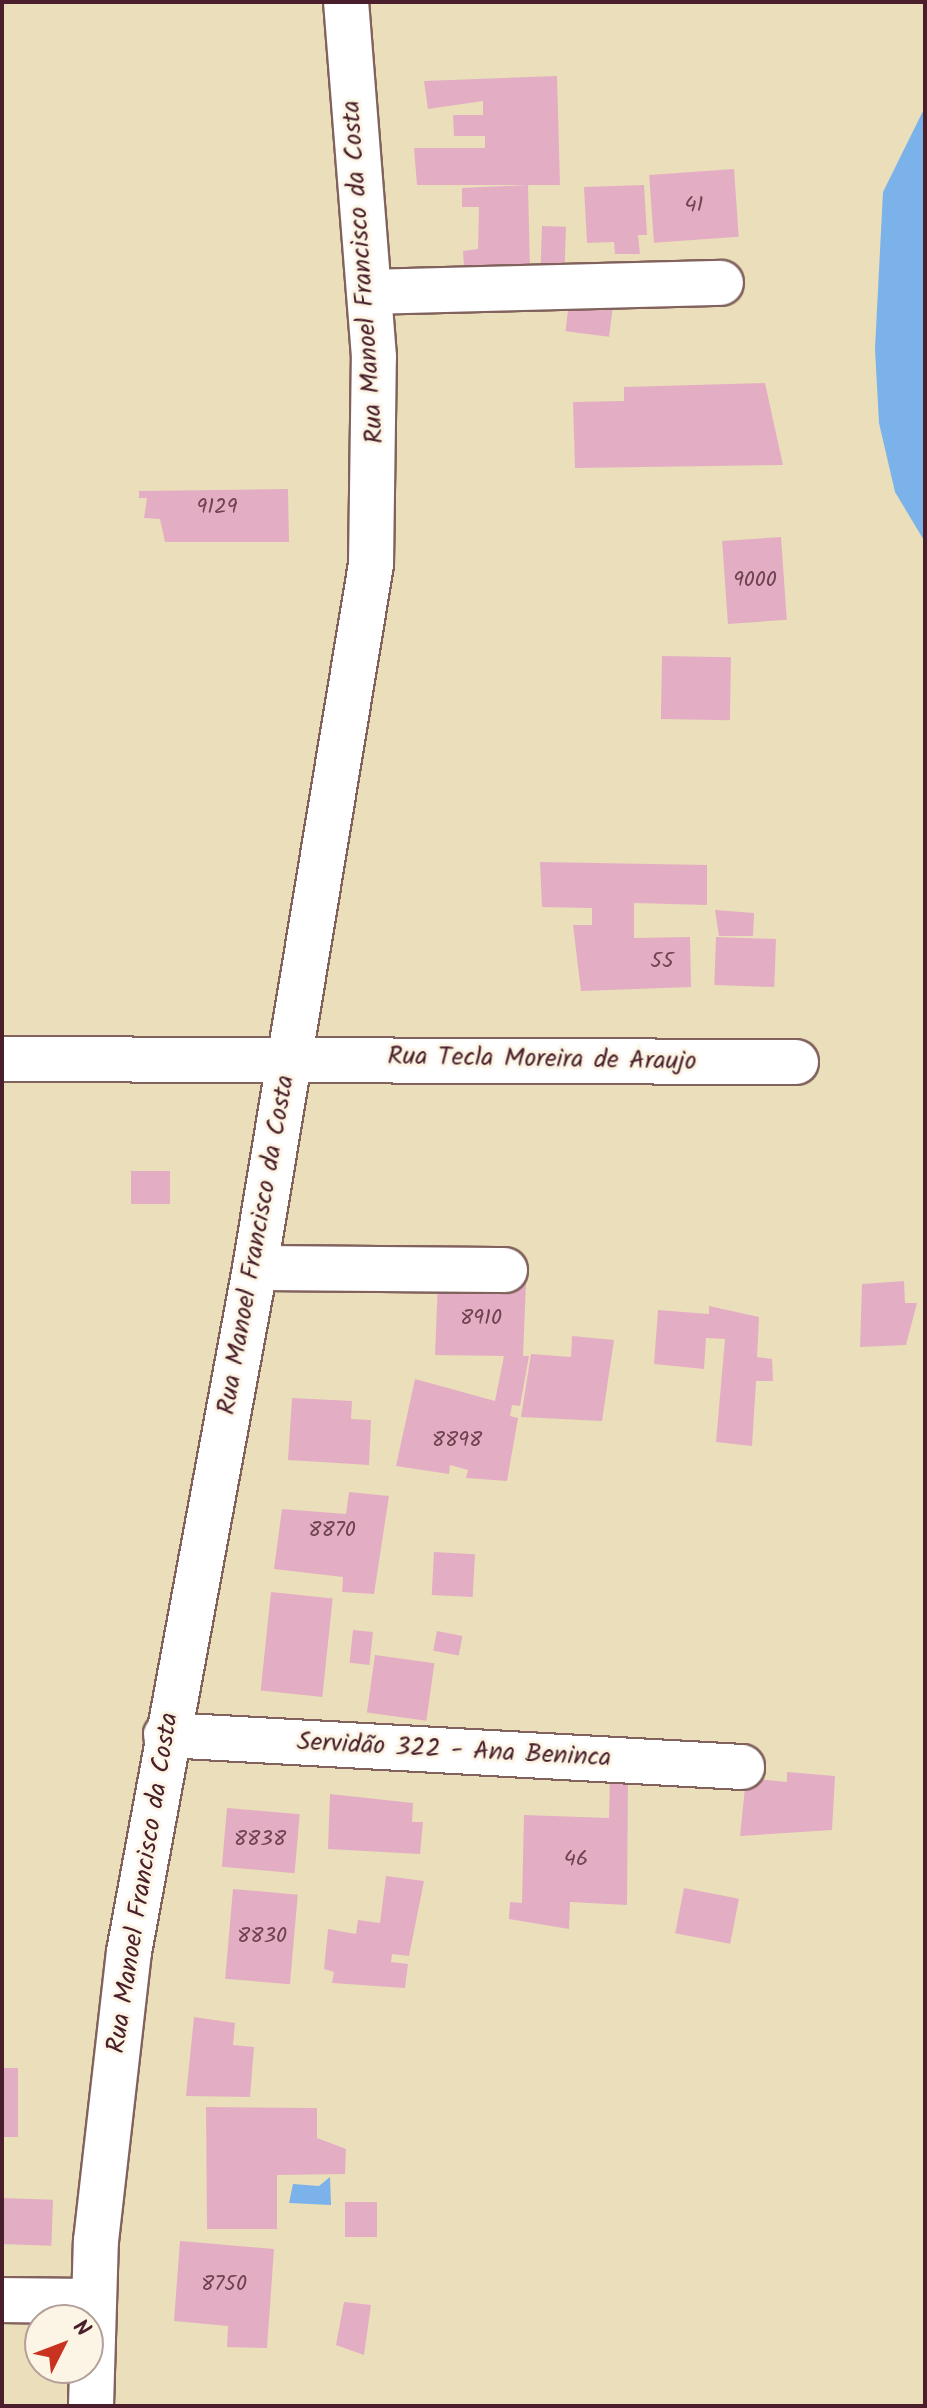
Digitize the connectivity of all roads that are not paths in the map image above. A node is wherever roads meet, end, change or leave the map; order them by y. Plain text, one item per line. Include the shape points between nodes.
1 (346, 2) edge
2 (721, 283) dead end
3 (370, 292) junction
4 (289, 1058) junction
5 (2, 1059) edge
6 (796, 1062) dead end
7 (255, 1268) junction
8 (505, 1270) dead end
9 (166, 1735) junction
10 (742, 1767) dead end
11 (2, 2300) edge
12 (24, 2304) edge
13 (92, 2304) edge
14 (2, 2323) edge
15 (24, 2323) edge
16 (91, 2384) edge
17 (91, 2406) edge

1 - 3 main road, Rua Manoel Francisco da Costa
2 - 3 main road
3 - 4 main road, Rua Manoel Francisco da Costa via 376,425 371,564
4 - 5 main road, Rua Tecla Moreira de Araujo
4 - 6 main road, Rua Tecla Moreira de Araujo
4 - 7 main road, Rua Manoel Francisco da Costa
7 - 8 main road
7 - 9 main road, Rua Manoel Francisco da Costa
9 - 10 main road, Servidão 322 - Ana Beninca
9 - 13 main road, Rua Manoel Francisco da Costa via 115,2055
11 - 12 main road
14 - 15 main road
16 - 17 main road, Rua Manoel Francisco da Costa

